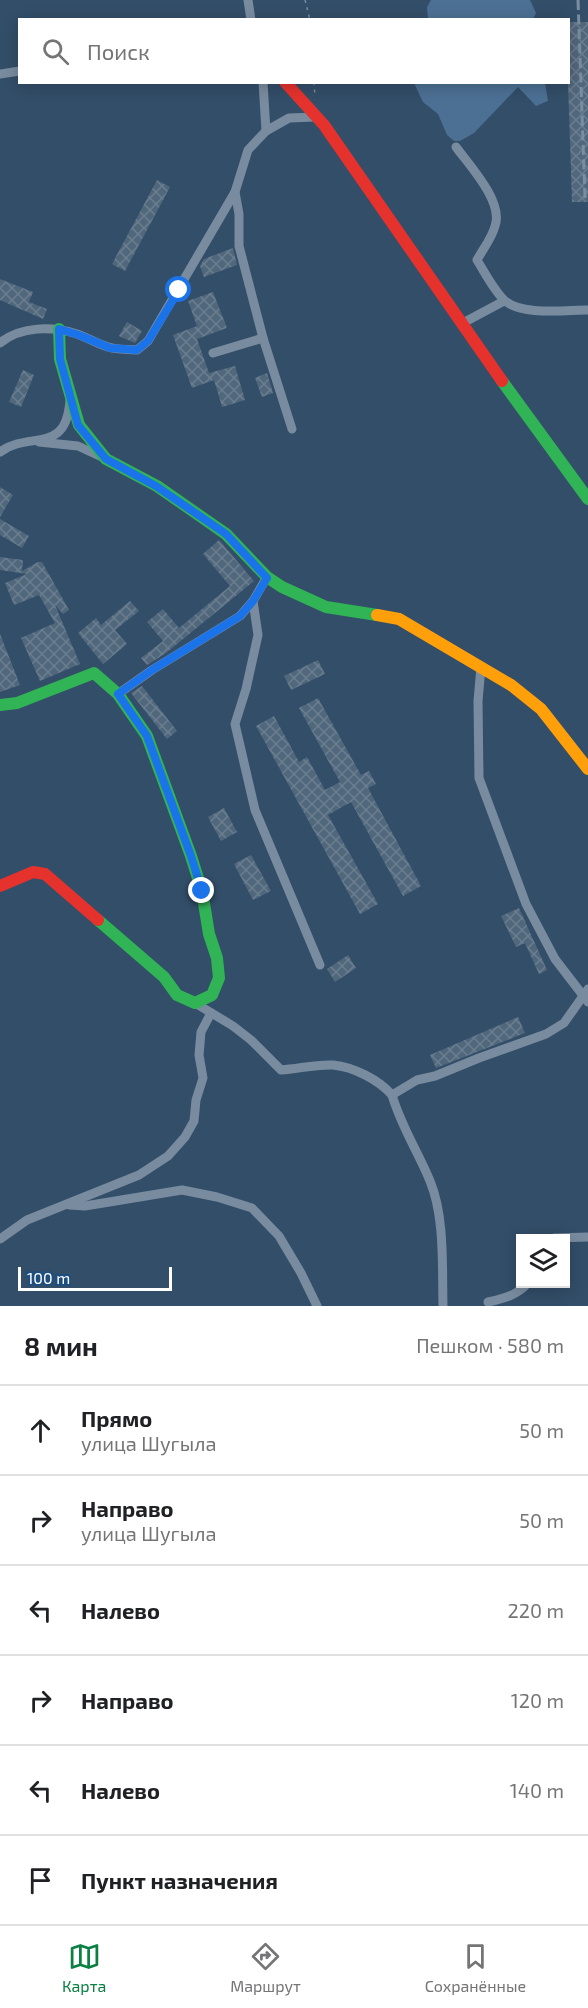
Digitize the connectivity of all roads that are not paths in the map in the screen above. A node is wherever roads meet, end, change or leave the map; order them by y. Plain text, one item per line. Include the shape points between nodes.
1 (248, 0) edge
2 (251, 18) edge
3 (18, 71) edge
4 (0, 74) edge
5 (263, 84) edge
6 (287, 84) edge
7 (316, 117) junction
8 (266, 131) junction
9 (456, 147) dead end
10 (235, 192) junction
11 (504, 301) junction
12 (588, 310) edge
13 (461, 324) junction
14 (59, 329) junction
15 (263, 338) junction
16 (0, 343) edge
17 (213, 353) dead end
18 (70, 397) junction
19 (292, 429) dead end
20 (37, 442) junction
21 (0, 452) edge
22 (106, 459) junction
23 (588, 499) edge
24 (267, 578) junction
25 (253, 601) junction
26 (481, 667) junction
27 (118, 694) junction
28 (0, 705) edge
29 (588, 769) edge
30 (0, 886) edge
31 (320, 964) dead end
32 (586, 996) edge
33 (195, 1004) junction
34 (211, 1013) junction
35 (392, 1095) junction
36 (64, 1204) junction
37 (588, 1237) edge
38 (570, 1238) edge
39 (0, 1239) edge
40 (523, 1288) edge
41 (488, 1302) dead end
42 (317, 1306) edge
43 (442, 1306) edge

1 - 2 street
3 - 4 street
5 - 8 street
6 - 7 street
7 - 8 street via 289,118
7 - 13 street
8 - 10 street via 248,150
9 - 11 street via 495,204 496,224 477,260
10 - 14 street via 148,341 137,350 110,348
10 - 15 street via 239,246
11 - 12 street via 518,309
11 - 13 street
13 - 23 street
14 - 16 street via 26,330
14 - 18 street via 60,359
15 - 17 street
15 - 19 street
18 - 20 street via 69,418 61,429
18 - 22 street via 78,425
20 - 21 street via 10,444
20 - 22 street via 78,446
22 - 24 street via 156,486 226,534
24 - 25 street
24 - 26 street via 326,608 399,620
25 - 27 street via 240,616
25 - 31 street via 258,635 235,724 255,810
26 - 29 street via 541,709
26 - 32 street via 478,778 526,904 555,959
27 - 28 street via 94,673 17,703
27 - 33 street via 147,736 202,891 219,978 212,995
30 - 33 street via 33,872 45,874 164,977 177,995
32 - 35 street via 564,1023 546,1034 417,1080
33 - 34 street
34 - 35 street via 251,1040 281,1070 336,1065 383,1085
34 - 36 street via 201,1032 203,1078 194,1121 185,1137 168,1156 140,1175
35 - 43 street via 398,1116 431,1183 442,1249
36 - 39 street via 27,1220
36 - 42 street via 86,1206 182,1190 252,1208 279,1236
37 - 38 street
40 - 41 street

